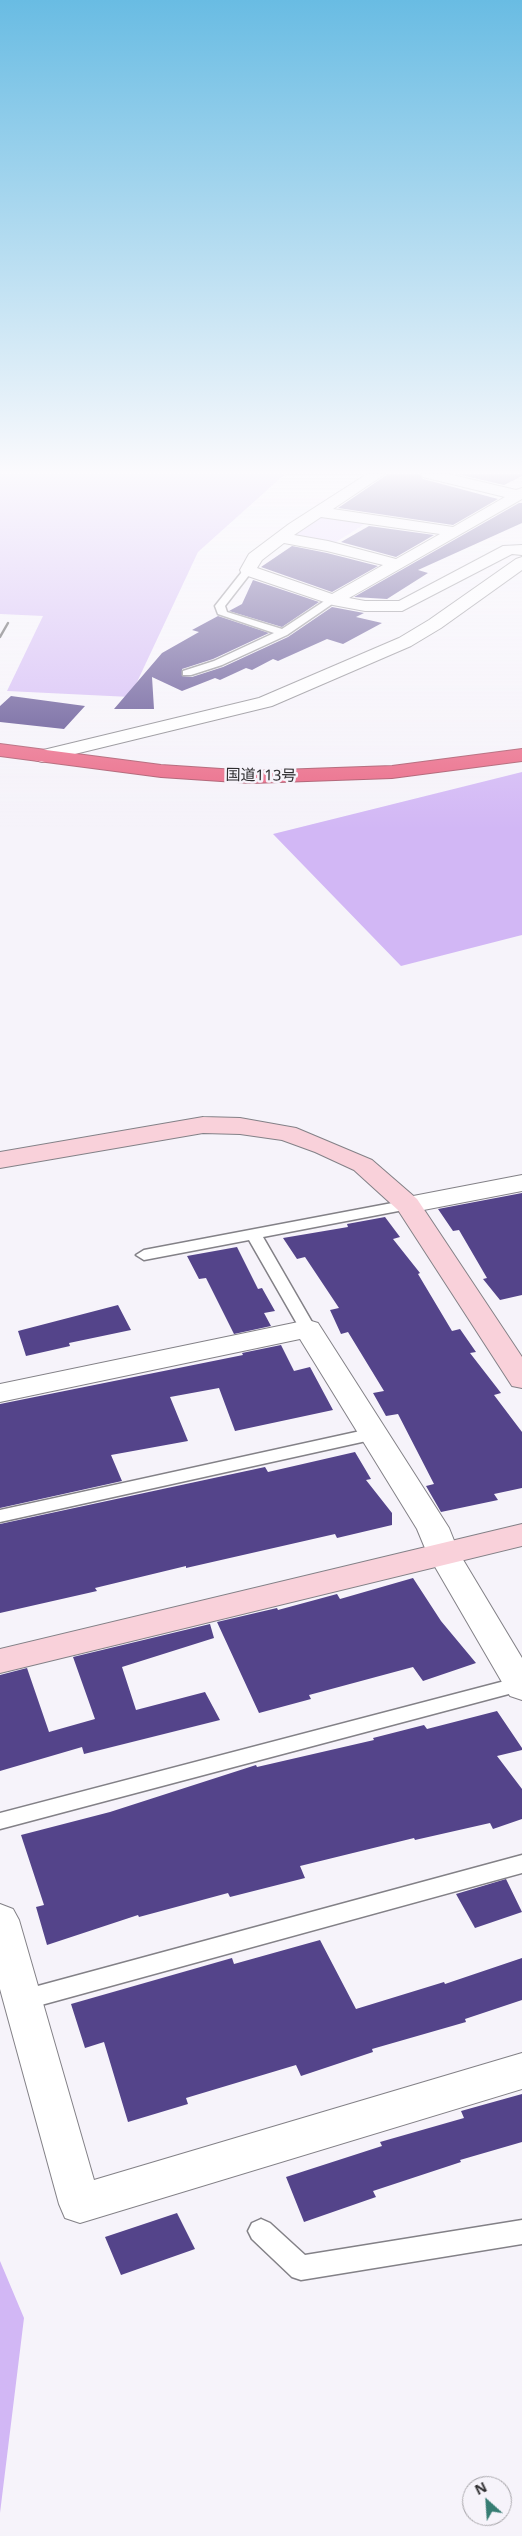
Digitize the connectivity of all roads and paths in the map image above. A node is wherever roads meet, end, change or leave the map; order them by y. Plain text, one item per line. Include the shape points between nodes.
1 (231, 592) edge
2 (311, 592) edge
3 (347, 592) edge
4 (428, 592) edge
5 (480, 592) edge
6 (333, 600) junction
7 (283, 633) junction
8 (187, 673) dead end
9 (0, 750) edge
10 (522, 755) edge
11 (42, 756) junction
12 (0, 1160) edge
13 (522, 1183) edge
14 (408, 1205) junction
15 (254, 1234) junction
16 (144, 1255) dead end
17 (308, 1329) junction
18 (522, 1379) edge
19 (0, 1393) edge
20 (374, 1434) junction
21 (0, 1516) edge
22 (522, 1535) edge
23 (443, 1553) junction
24 (0, 1661) edge
25 (521, 1686) edge
26 (0, 1821) edge
27 (522, 1864) edge
28 (0, 1920) edge
29 (22, 2000) junction
30 (522, 2071) edge
31 (261, 2231) dead end
32 (522, 2232) edge

1 - 7 lane via 220,606 223,614
2 - 6 street
3 - 6 street
4 - 6 street via 402,606 365,606
5 - 11 street via 406,642 265,702
6 - 7 lane
7 - 8 lane via 218,663
9 - 11 highway, 国道113号
10 - 11 highway, 国道113号 via 419,770 295,777 161,771
12 - 14 street via 203,1125 240,1126 286,1133 324,1147 364,1166
13 - 14 street
14 - 15 lane
14 - 18 street
15 - 16 lane
15 - 17 lane
17 - 19 street
17 - 20 street
20 - 21 lane
20 - 23 street via 433,1528
22 - 23 street
23 - 24 street
23 - 25 street
25 - 26 lane
27 - 29 lane
28 - 29 street
29 - 30 street via 80,2204
31 - 32 lane via 301,2268

